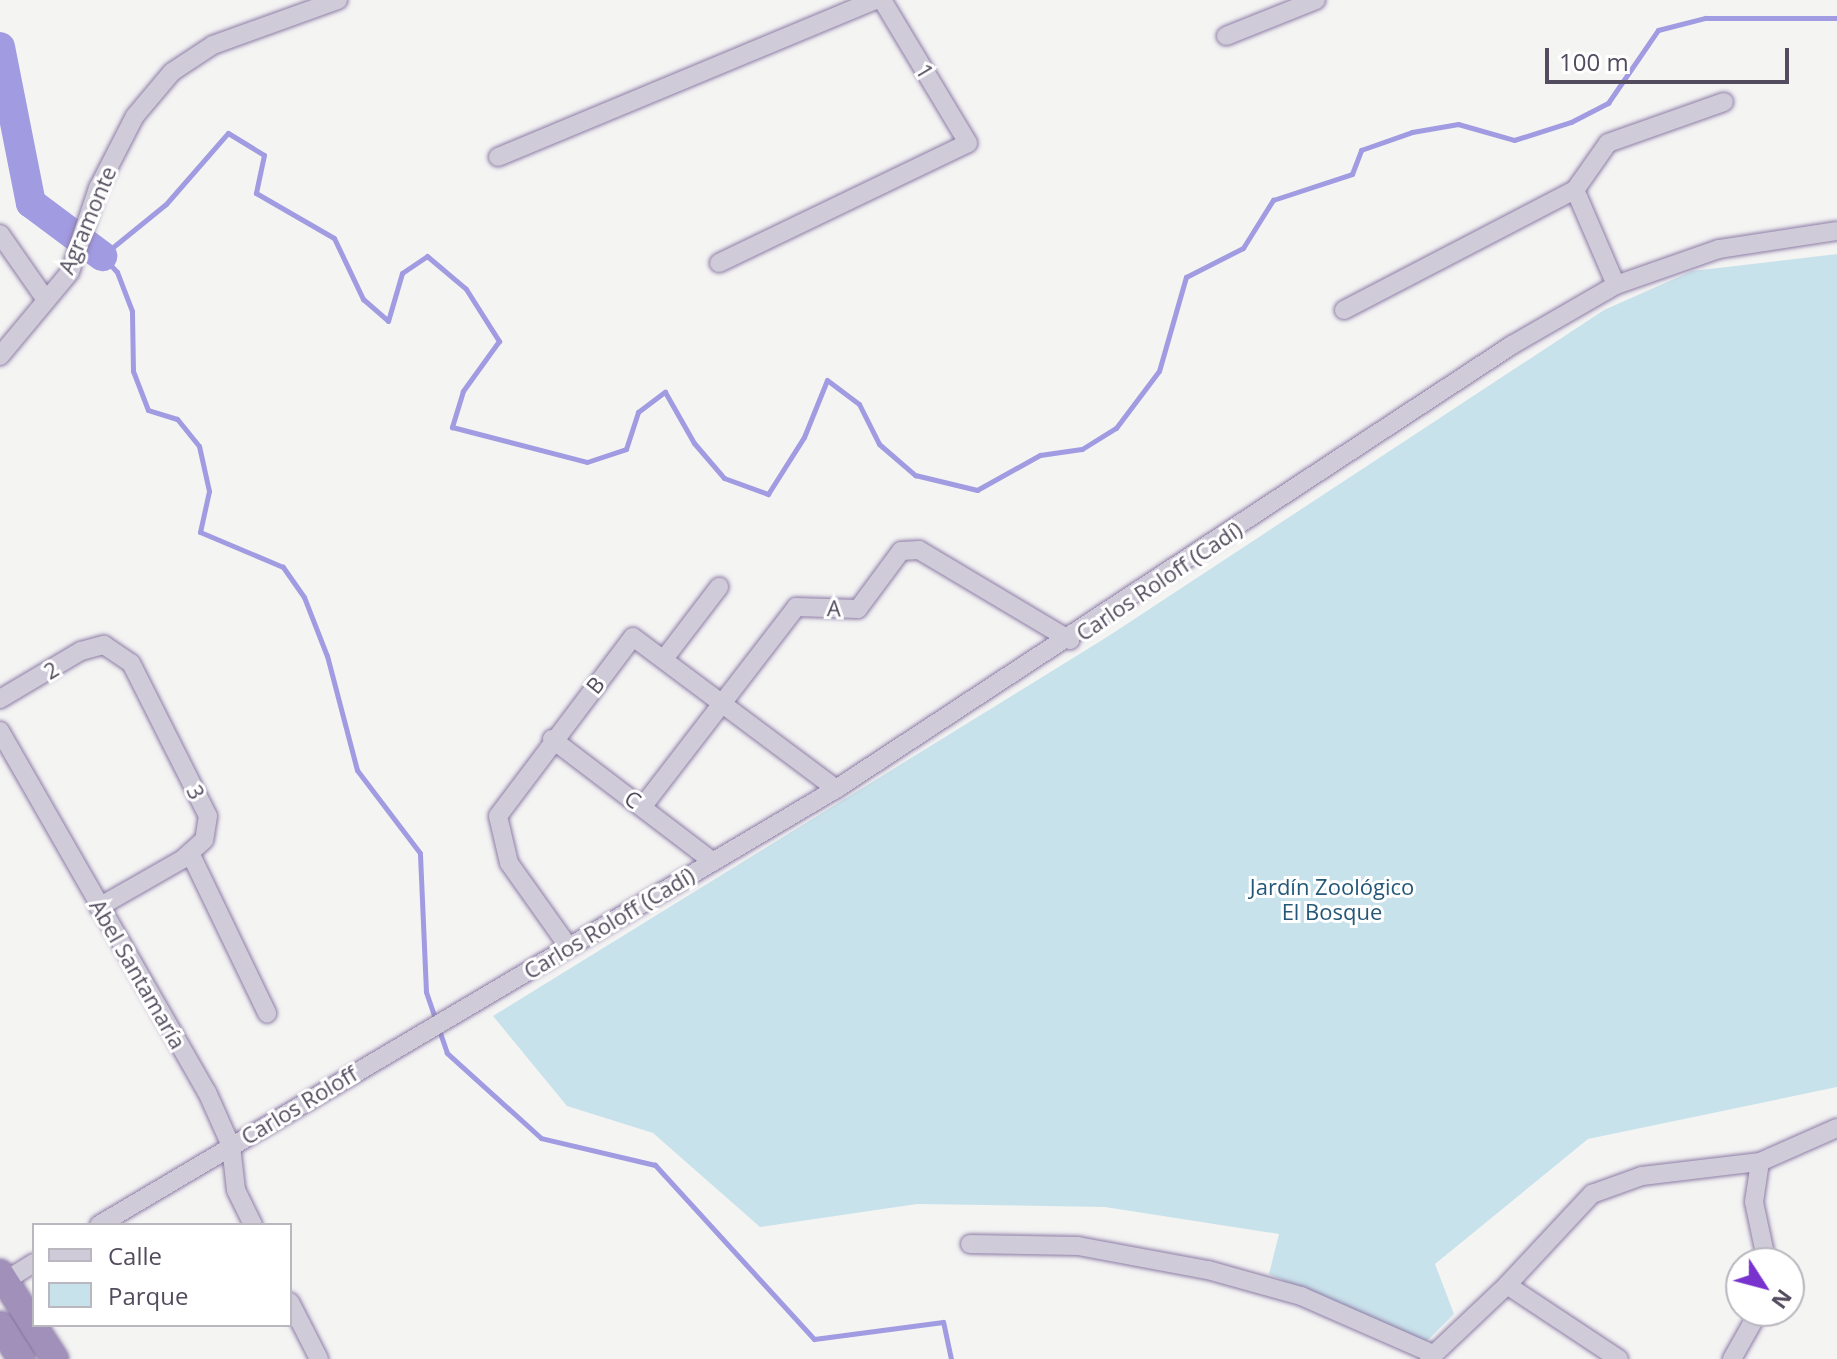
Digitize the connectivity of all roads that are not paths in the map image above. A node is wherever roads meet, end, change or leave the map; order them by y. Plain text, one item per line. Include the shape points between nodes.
1 (338, 0) edge
2 (876, 0) edge
3 (882, 0) edge
4 (1316, 0) edge
5 (1226, 36) dead end
6 (1724, 102) dead end
7 (498, 157) dead end
8 (1575, 190) junction
9 (1837, 231) edge
10 (2, 242) edge
11 (719, 263) dead end
12 (1616, 285) junction
13 (46, 300) junction
14 (1344, 310) dead end
15 (0, 356) edge
16 (719, 587) dead end
17 (1070, 640) junction
18 (104, 645) joint
19 (664, 659) junction
20 (0, 699) edge
21 (723, 700) junction
22 (0, 731) edge
23 (552, 739) junction
24 (836, 789) junction
25 (643, 806) junction
26 (190, 853) junction
27 (712, 861) junction
28 (99, 907) junction
29 (568, 946) junction
30 (501, 986) joint
31 (267, 1013) dead end
32 (1837, 1128) edge
33 (231, 1146) junction
34 (1760, 1162) junction
35 (102, 1223) edge
36 (252, 1223) edge
37 (970, 1244) dead end
38 (1764, 1247) edge
39 (32, 1264) edge
40 (2, 1279) edge
41 (1507, 1285) junction
42 (292, 1306) edge
43 (32, 1324) edge
44 (0, 1325) edge
45 (34, 1327) edge
46 (1750, 1327) edge
47 (1431, 1356) edge
48 (16, 1357) edge
49 (55, 1359) edge
50 (319, 1359) edge
51 (1619, 1359) edge
52 (1732, 1359) edge

1 - 13 street, Agramonte via 213,45 172,72 135,116 88,215 70,272
2 - 7 street
3 - 11 street, 1 via 968,143
4 - 5 street
6 - 8 street via 1608,143
8 - 12 street
8 - 14 street
9 - 12 street, Carlos Roloff (Cadí) via 1719,249
10 - 13 street
12 - 17 street, Carlos Roloff (Cadí) via 1512,345
13 - 15 street, Agramonte
16 - 19 street
17 - 21 street, A via 919,550 901,551 858,609 796,607
17 - 24 street, Carlos Roloff (Cadí)
18 - 20 street, 2 via 81,651
18 - 26 street, 3 via 131,663 208,816 204,840
19 - 21 street, B
19 - 23 street, B via 633,637
21 - 24 street, B
21 - 25 street, A
22 - 28 street, Abel Santamaría
23 - 25 street, C
23 - 29 street, B via 498,816 509,863
24 - 27 street, Carlos Roloff (Cadí)
25 - 27 street, C
26 - 28 street
26 - 31 street
27 - 29 street, Carlos Roloff (Cadí)
28 - 33 street, Abel Santamaría via 207,1092
29 - 30 street, Carlos Roloff (Cadí)
30 - 33 street, Carlos Roloff
32 - 34 street
33 - 35 street, Carlos Roloff
33 - 36 street, Abel Santamaría via 236,1190
34 - 38 street via 1754,1202
34 - 41 street via 1642,1176 1592,1194
37 - 47 street via 1078,1246 1208,1270 1301,1296
39 - 40 street
40 - 43 highway
41 - 47 street
41 - 51 street
42 - 50 street
44 - 48 highway
45 - 49 highway
46 - 52 street

